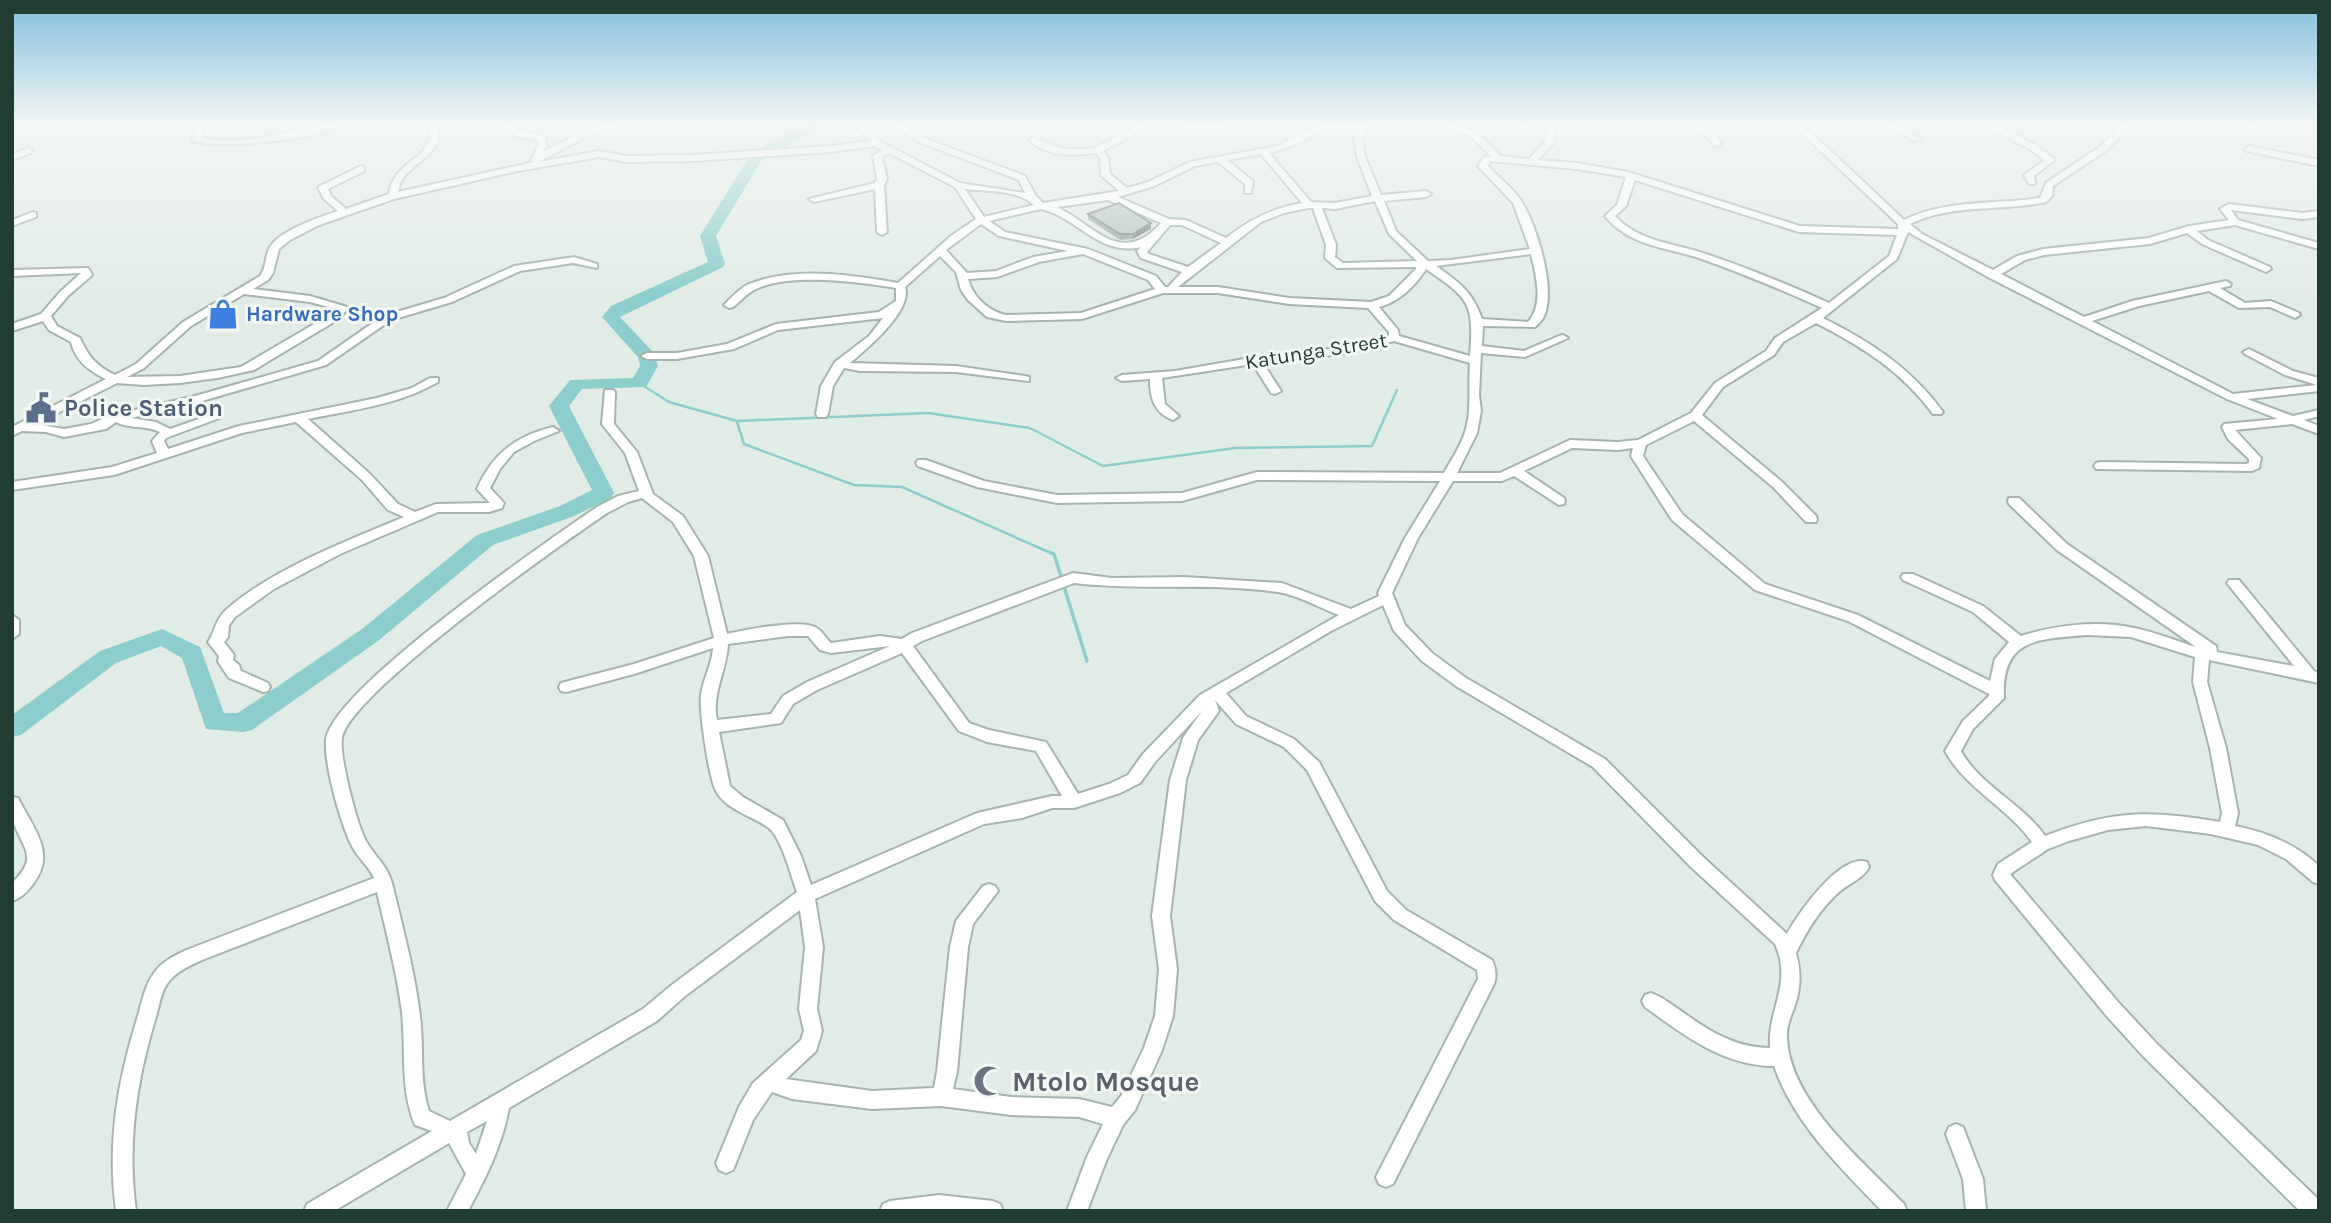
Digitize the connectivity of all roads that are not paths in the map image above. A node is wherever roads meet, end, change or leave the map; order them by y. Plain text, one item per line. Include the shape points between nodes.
1 (337, 181) edge
2 (397, 181) edge
3 (456, 181) edge
4 (881, 181) edge
5 (951, 181) edge
6 (1024, 181) edge
7 (1113, 181) edge
8 (1157, 181) edge
9 (1248, 181) edge
10 (1290, 181) edge
11 (1371, 181) edge
12 (1498, 181) edge
13 (1629, 181) edge
14 (1643, 181) edge
15 (1859, 181) edge
16 (2055, 181) edge
17 (880, 185) junction
18 (958, 185) junction
19 (1248, 191) dead end
20 (1126, 192) junction
21 (1426, 194) dead end
22 (390, 197) junction
23 (1109, 197) junction
24 (1032, 198) junction
25 (1378, 198) junction
26 (814, 199) dead end
27 (1312, 205) junction
28 (1041, 206) junction
29 (343, 211) junction
30 (2319, 214) edge
31 (33, 215) dead end
32 (981, 220) junction
33 (1168, 222) junction
34 (2235, 222) junction
35 (12, 223) edge
36 (1903, 228) junction
37 (2189, 229) junction
38 (882, 232) dead end
39 (1153, 239) junction
40 (1226, 242) junction
41 (2319, 246) edge
42 (941, 251) junction
43 (1084, 251) junction
44 (1534, 251) junction
45 (1424, 265) junction
46 (593, 266) dead end
47 (2266, 270) dead end
48 (1189, 271) junction
49 (12, 273) edge
50 (1992, 275) junction
51 (963, 276) junction
52 (2225, 284) dead end
53 (900, 286) junction
54 (2210, 287) junction
55 (1167, 290) junction
56 (242, 291) junction
57 (729, 305) dead end
58 (1371, 305) junction
59 (1830, 308) junction
60 (895, 310) junction
61 (2295, 315) dead end
62 (46, 316) junction
63 (1816, 319) junction
64 (2082, 321) junction
65 (1478, 322) junction
66 (12, 328) edge
67 (1394, 338) junction
68 (1563, 338) dead end
69 (2249, 352) dead end
70 (647, 355) dead end
71 (1476, 355) junction
72 (1256, 360) junction
73 (839, 364) junction
74 (1156, 375) junction
75 (1122, 378) dead end
76 (117, 379) junction
77 (1025, 379) dead end
78 (434, 380) dead end
79 (2319, 382) edge
80 (2301, 383) junction
81 (2319, 388) edge
82 (1275, 391) dead end
83 (609, 392) dead end
84 (2231, 397) junction
85 (1937, 412) dead end
86 (822, 414) dead end
87 (2315, 414) dead end
88 (1695, 415) junction
89 (1173, 416) dead end
90 (216, 417) dead end
91 (299, 418) junction
92 (2290, 421) junction
93 (93, 428) junction
94 (14, 429) edge
95 (2319, 430) edge
96 (553, 431) dead end
97 (167, 432) junction
98 (1639, 449) junction
99 (167, 454) junction
100 (922, 463) dead end
101 (2100, 466) dead end
102 (1515, 471) junction
103 (1448, 477) junction
104 (12, 486) edge
105 (644, 487) junction
106 (1559, 501) dead end
107 (2014, 501) dead end
108 (414, 516) junction
109 (1811, 519) dead end
110 (1908, 577) dead end
111 (2234, 583) dead end
112 (1386, 598) junction
113 (1350, 614) junction
114 (12, 620) edge
115 (12, 634) edge
116 (721, 639) junction
117 (2020, 643) junction
118 (902, 644) junction
119 (2202, 654) junction
120 (2224, 658) junction
121 (2315, 677) edge
122 (263, 687) dead end
123 (566, 687) dead end
124 (1997, 691) junction
125 (1211, 696) junction
126 (710, 727) junction
127 (1074, 802) junction
128 (12, 803) edge
129 (2227, 830) junction
130 (2042, 844) junction
131 (1861, 867) dead end
132 (2319, 877) edge
133 (383, 882) junction
134 (989, 891) dead end
135 (12, 894) edge
136 (806, 895) junction
137 (1788, 951) junction
138 (1651, 1001) dead end
139 (1781, 1057) junction
140 (768, 1081) junction
141 (941, 1097) junction
142 (500, 1103) junction
143 (1116, 1118) junction
144 (452, 1131) junction
145 (1956, 1134) dead end
146 (726, 1163) dead end
147 (476, 1172) junction
148 (1386, 1177) dead end
149 (126, 1211) edge
150 (314, 1211) edge
151 (457, 1211) edge
152 (890, 1211) edge
153 (993, 1211) edge
154 (1077, 1211) edge
155 (1897, 1211) edge
156 (1976, 1211) edge
157 (2315, 1211) edge

1 - 29 street via 323,188
2 - 22 street
3 - 22 street
4 - 17 street
5 - 18 street
6 - 24 street
7 - 20 street
8 - 20 street
9 - 19 street
10 - 27 street
11 - 25 street
12 - 44 street via 1516,200
13 - 59 street via 1621,206 1610,216 1621,227 1646,241 1701,256
14 - 36 street via 1799,229
15 - 36 street
16 - 36 street via 2043,200 1916,215
17 - 26 street
17 - 38 street
18 - 24 street
18 - 32 street
20 - 23 street
21 - 25 street
22 - 29 street
23 - 28 street
23 - 33 street
24 - 28 street
25 - 27 street
25 - 45 street via 1392,232
27 - 40 street via 1265,217
27 - 45 street via 1329,237 1330,258 1336,264
28 - 32 street
28 - 39 street via 1059,211 1085,230 1121,246
29 - 56 street via 279,242 270,254 264,278
30 - 34 street via 2225,209
31 - 35 street
32 - 42 street
32 - 43 street via 1002,234
33 - 39 street
33 - 40 street via 1183,222
34 - 37 street
34 - 41 street
36 - 50 street
36 - 59 street via 1893,257
37 - 47 street via 2205,242
37 - 50 street via 2129,244 2043,252 2021,258
39 - 48 street via 1142,251 1145,256
40 - 48 street
42 - 51 street
42 - 53 street
43 - 51 street via 1035,260 1004,273
43 - 55 street via 1152,278
44 - 45 street
44 - 65 street via 1542,284 1540,318 1531,325
45 - 58 street via 1394,299
45 - 65 street via 1467,296
46 - 93 street via 574,260 519,268 448,300 387,318 322,363
48 - 55 street
49 - 62 street via 87,271
50 - 64 street
51 - 55 street via 966,290 984,310 1006,318 1082,316
52 - 54 street
53 - 57 street via 830,278 787,280 752,287
53 - 60 street via 903,296
54 - 61 street via 2243,306 2271,304
54 - 64 street via 2136,303
55 - 58 street via 1218,290 1289,301
56 - 76 street via 187,324 147,360
56 - 76 street via 342,307 325,323 246,369 176,379
58 - 67 street
59 - 63 street
60 - 70 street via 864,318 776,327 730,346 677,356
60 - 73 street via 870,340
62 - 66 street
62 - 76 street via 52,328 76,340 92,367
63 - 85 street via 1894,363
63 - 88 street via 1719,385
64 - 84 street
65 - 71 street
67 - 71 street, Katunga Street
67 - 72 street, Katunga Street via 1348,350
68 - 71 street, Katunga Street via 1525,354
69 - 80 street
71 - 103 street via 1474,420
72 - 74 street, Katunga Street
72 - 82 street
73 - 77 street via 948,368
73 - 86 street via 827,386
74 - 75 street, Katunga Street
74 - 89 street via 1160,409
76 - 94 street
78 - 91 street via 379,401
79 - 80 street
80 - 81 street
80 - 84 street
83 - 105 street via 608,424 631,452
84 - 92 street
87 - 92 street
88 - 98 street
88 - 109 street
90 - 97 street
91 - 99 street via 220,435
91 - 108 street via 393,506
92 - 95 street
92 - 101 street via 2228,427 2255,458 2255,465 2248,468
93 - 94 street via 64,433 40,427
93 - 97 street via 139,422
96 - 108 street via 517,443 487,478 483,489 497,505 436,508
97 - 99 street via 158,441
98 - 102 street via 1570,444
98 - 124 street via 1677,517 1760,587 1853,618
99 - 104 street via 114,471
100 - 103 street via 981,484 1057,499 1182,497 1256,476
102 - 103 street via 1488,479
102 - 106 street
103 - 112 street via 1412,538
105 - 116 street via 650,500 678,519 701,556
105 - 133 street via 586,521 412,652 337,725 334,748 354,832
107 - 120 street via 2062,547
108 - 122 street via 309,563 230,614 215,642 227,655 225,661 234,674
110 - 117 street via 1978,609
111 - 121 street
112 - 113 street
112 - 137 street via 1399,627 1427,657 1599,763 1696,862 1781,939
113 - 118 street via 1282,588 1073,578
113 - 125 street
114 - 115 street
116 - 118 street via 802,631 816,634 831,648
116 - 123 street
116 - 126 street via 709,694
117 - 119 street via 2109,629
117 - 124 street via 2006,654
118 - 126 street via 794,695 776,719
118 - 127 street via 964,727 1041,746
119 - 120 street
119 - 129 street via 2200,682 2230,813
120 - 121 street
124 - 130 street via 1994,704 1968,725 1953,751 1962,766 2021,818
125 - 127 street via 1149,758 1135,779
125 - 143 street via 1211,710 1191,738 1178,779 1161,915 1168,969 1164,1016 1153,1050
125 - 148 street via 1241,720 1289,743 1313,766 1381,896 1401,915 1486,966 1488,980
126 - 136 street via 723,789 777,825
127 - 136 street via 1052,802 983,818
128 - 135 street via 37,853 34,873
129 - 130 street via 2132,819
129 - 132 street via 2288,849
130 - 157 street via 2001,875 2149,1050
131 - 137 street via 1843,877 1807,913
133 - 144 street via 412,1022 418,1110 422,1118
133 - 149 street via 215,947 165,972 157,984 123,1104 121,1186
134 - 141 street via 965,921
136 - 140 street via 814,947 808,1009 813,1031 810,1045
136 - 142 street via 650,1015
137 - 139 street via 1791,980 1778,1033
138 - 139 street via 1720,1048 1757,1059
139 - 155 street via 1798,1097 1814,1120
140 - 141 street via 792,1090 872,1100
140 - 146 street via 753,1100
141 - 143 street via 1079,1108
142 - 144 street
142 - 147 street via 491,1142
143 - 154 street
144 - 147 street
144 - 150 street
145 - 156 street via 1973,1179
147 - 151 street
152 - 153 street via 939,1205

